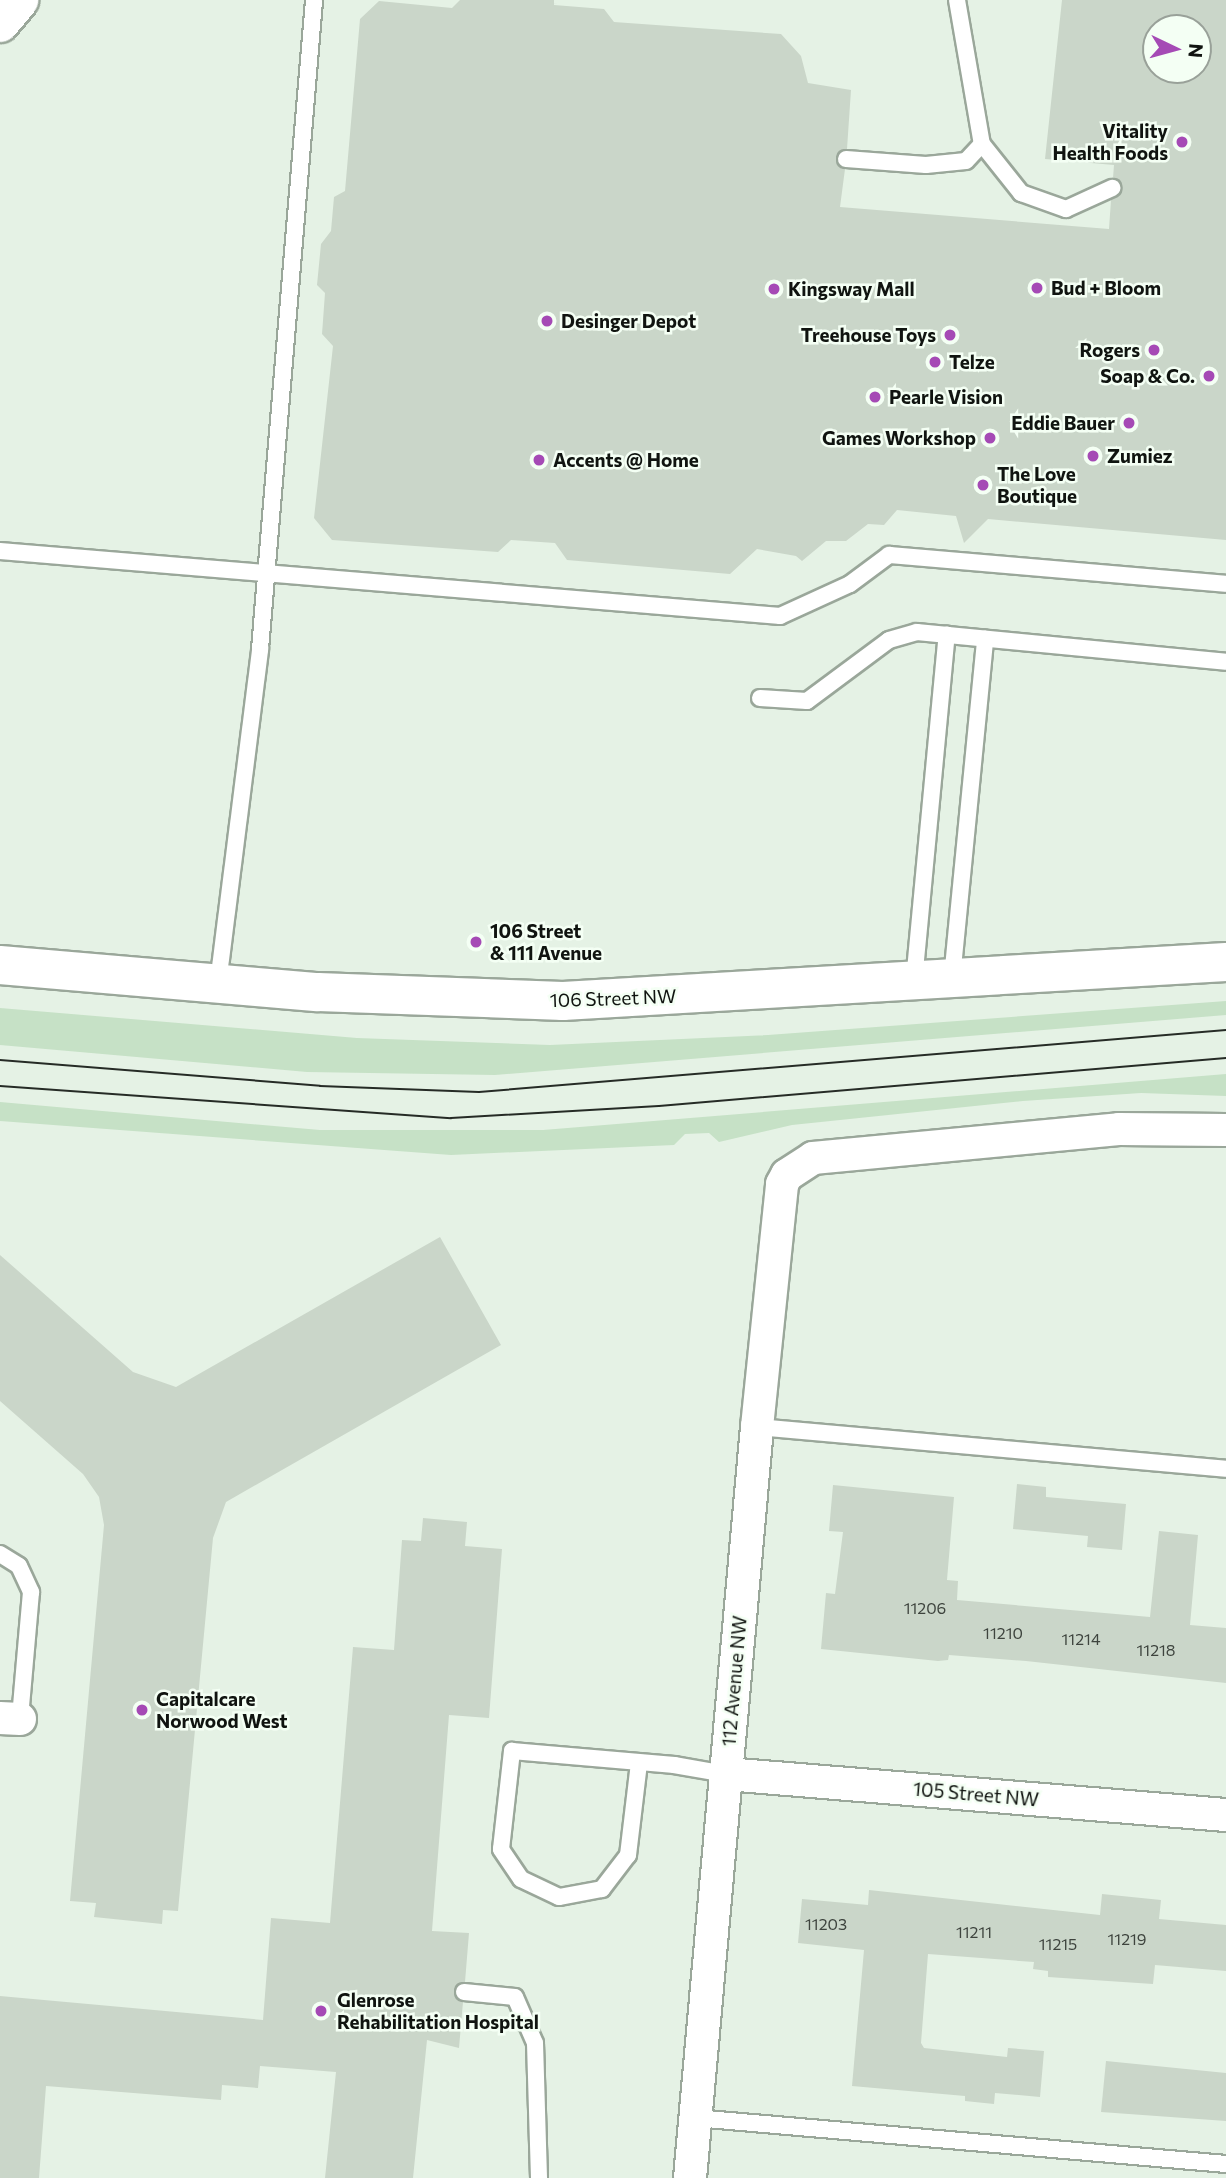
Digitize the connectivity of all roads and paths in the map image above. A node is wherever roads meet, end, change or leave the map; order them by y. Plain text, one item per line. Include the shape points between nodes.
1 (19, 0) edge
2 (314, 0) edge
3 (957, 0) edge
4 (0, 23) edge
5 (982, 144) junction
6 (846, 159) dead end
7 (1112, 188) dead end
8 (0, 551) edge
9 (266, 571) junction
10 (1226, 584) edge
11 (947, 635) junction
12 (985, 639) junction
13 (1226, 662) edge
14 (760, 698) dead end
15 (1226, 962) edge
16 (0, 965) edge
17 (951, 980) junction
18 (914, 982) junction
19 (218, 983) junction
20 (1226, 1130) edge
21 (757, 1427) junction
22 (1226, 1469) edge
23 (0, 1554) edge
24 (10, 1718) edge
25 (639, 1763) junction
26 (726, 1774) junction
27 (1226, 1815) edge
28 (464, 1992) dead end
29 (695, 2118) junction
30 (1226, 2164) edge
31 (539, 2178) edge
32 (690, 2178) edge

1 - 4 street
2 - 9 lane
3 - 5 lane
5 - 6 lane via 966,161 926,164
5 - 7 lane via 1021,193 1066,209
8 - 9 lane
9 - 10 lane via 780,616 850,584 889,555
9 - 19 lane
11 - 12 lane
11 - 14 lane via 917,632 889,640 807,701
11 - 18 lane
12 - 13 lane
12 - 17 lane
15 - 17 street, 106 Street NW
16 - 19 street, 106 Street NW
17 - 18 street, 106 Street NW
18 - 19 street, 106 Street NW via 563,1001 318,992
20 - 21 street, 112 Avenue NW via 1119,1129 813,1158 794,1167 782,1184
21 - 22 lane
21 - 26 street, 112 Avenue NW
23 - 24 lane via 19,1566 32,1592
25 - 25 lane via 628,1855 602,1889 559,1897 522,1879 501,1849 512,1751
25 - 26 lane
26 - 27 street, 105 Street NW
26 - 29 street, 112 Avenue NW
28 - 31 lane via 515,1997 535,2043
29 - 30 lane
29 - 32 street, 112 Avenue NW

